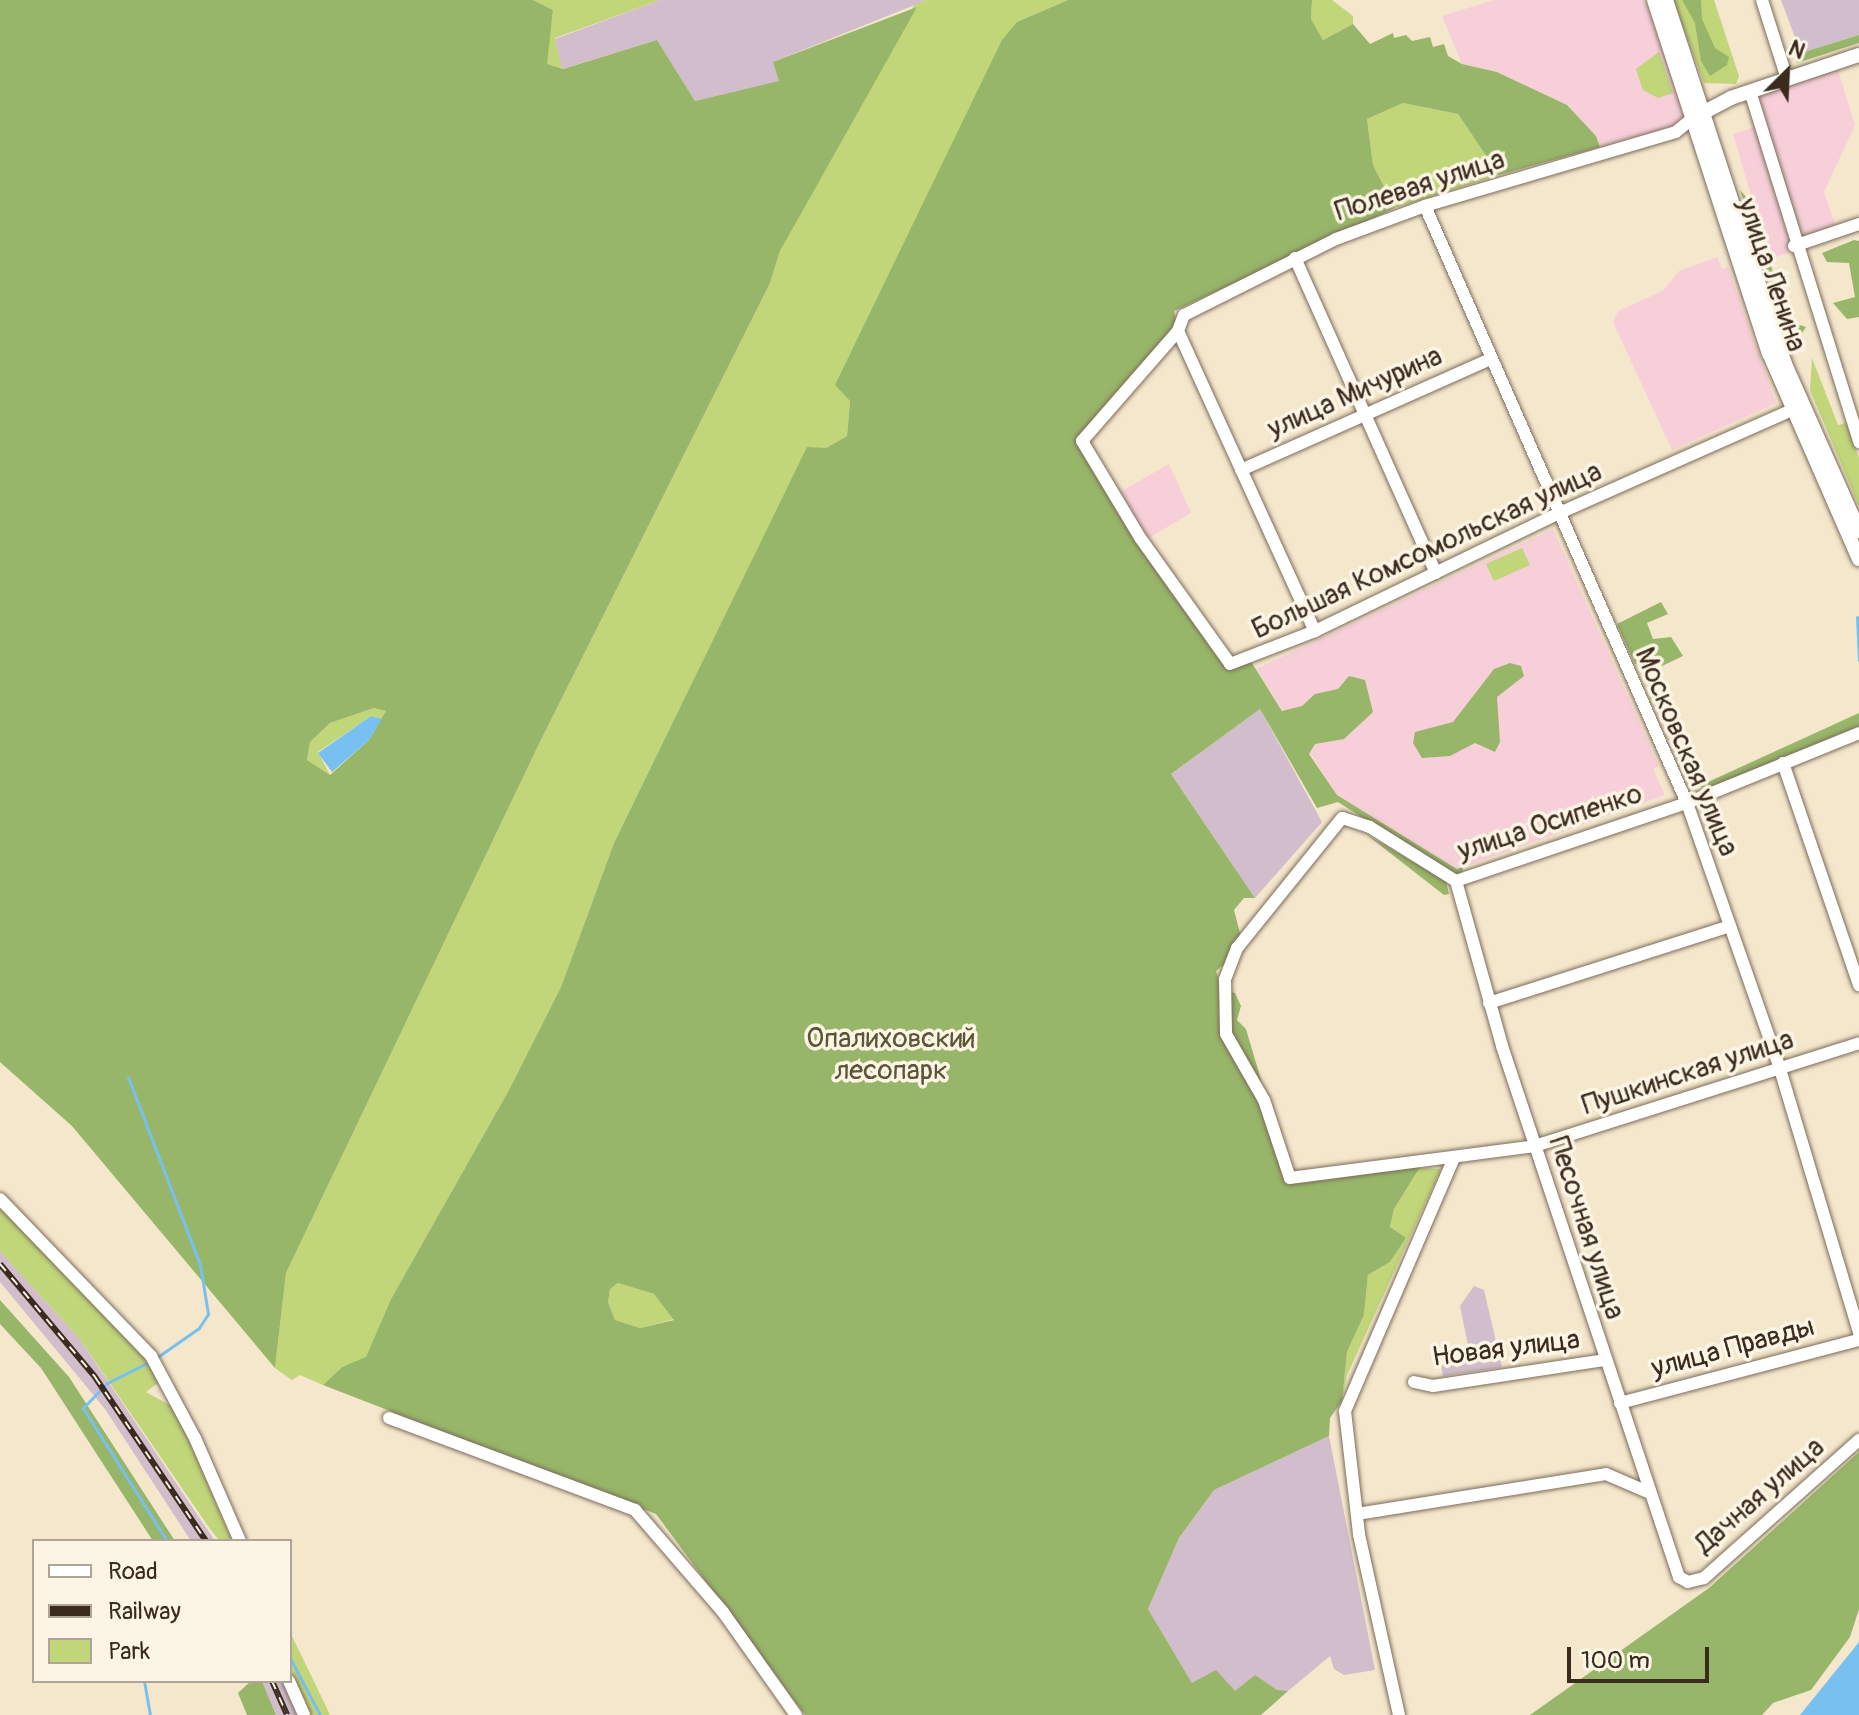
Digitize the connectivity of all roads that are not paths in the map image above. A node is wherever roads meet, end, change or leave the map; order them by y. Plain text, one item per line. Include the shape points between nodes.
1 (1654, 0) edge
2 (1666, 0) edge
3 (1762, 0) edge
4 (1859, 55) edge
5 (1787, 79) junction
6 (1750, 91) junction
7 (1698, 115) junction
8 (1425, 206) junction
9 (1859, 224) edge
10 (1794, 246) junction
11 (1295, 258) junction
12 (1178, 331) junction
13 (1488, 360) junction
14 (1798, 408) junction
15 (1365, 416) junction
16 (1859, 442) edge
17 (1241, 470) junction
18 (1557, 514) junction
19 (1859, 531) edge
20 (1859, 559) edge
21 (1436, 573) junction
22 (1315, 631) junction
23 (1859, 733) edge
24 (1783, 763) junction
25 (1687, 803) junction
26 (1456, 881) junction
27 (1730, 926) junction
28 (1859, 985) edge
29 (1489, 1003) junction
30 (1859, 1043) edge
31 (1780, 1069) junction
32 (1535, 1146) junction
33 (1454, 1158) junction
34 (1295, 1181) joint
35 (0, 1199) edge
36 (1859, 1333) edge
37 (1859, 1340) edge
38 (1604, 1360) junction
39 (1414, 1382) dead end
40 (1620, 1403) junction
41 (389, 1418) dead end
42 (1859, 1440) edge
43 (1650, 1493) junction
44 (1357, 1514) junction
45 (239, 1539) edge
46 (1688, 1582) joint
47 (290, 1683) edge
48 (304, 1715) edge
49 (796, 1715) edge
50 (1399, 1715) edge

1 - 7 main road, улица Ленина
2 - 7 main road, улица Ленина
3 - 5 street
4 - 5 main road
5 - 6 main road
6 - 7 main road
6 - 10 street
7 - 8 street, Полевая улица via 1676,132
7 - 14 main road, улица Ленина
8 - 11 street, Полевая улица
8 - 13 street, Московская улица
9 - 10 street
10 - 16 street
11 - 12 street, Полевая улица via 1184,315
11 - 15 street
12 - 17 street
12 - 22 street, Большая Комсомольская улица via 1082,441 1141,539 1230,664
13 - 15 street, улица Мичурина
13 - 18 street, Московская улица
14 - 18 street, Большая Комсомольская улица
14 - 19 main road, улица Ленина
14 - 20 main road, улица Ленина
15 - 17 street, улица Мичурина
15 - 21 street
17 - 22 street
18 - 21 street, Большая Комсомольская улица
18 - 25 street, Московская улица
21 - 22 street, Большая Комсомольская улица
23 - 24 street, улица Осипенко
24 - 25 street, улица Осипенко
24 - 28 street
25 - 26 street, улица Осипенко
25 - 27 street, Московская улица
26 - 29 street, Песочная улица
26 - 34 street, улица Осипенко via 1370,827 1342,818 1237,948 1225,980 1226,1034 1264,1100
27 - 29 street
27 - 31 street, Московская улица
29 - 32 street, Песочная улица
30 - 31 street, Пушкинская улица
31 - 32 street, Пушкинская улица
31 - 36 street, Московская улица
32 - 33 street, Пушкинская улица
32 - 38 street, Песочная улица
33 - 34 street, Пушкинская улица
33 - 44 street via 1347,1405
35 - 45 street via 151,1356 195,1438
37 - 40 street, улица Правды
38 - 39 street, Новая улица via 1433,1386
38 - 40 street, Песочная улица
40 - 43 street, Песочная улица
41 - 49 street via 635,1510 723,1612
42 - 46 street, Дачная улица via 1715,1568
43 - 44 street via 1606,1474
43 - 46 street, Песочная улица via 1678,1574
44 - 50 street
47 - 48 street

